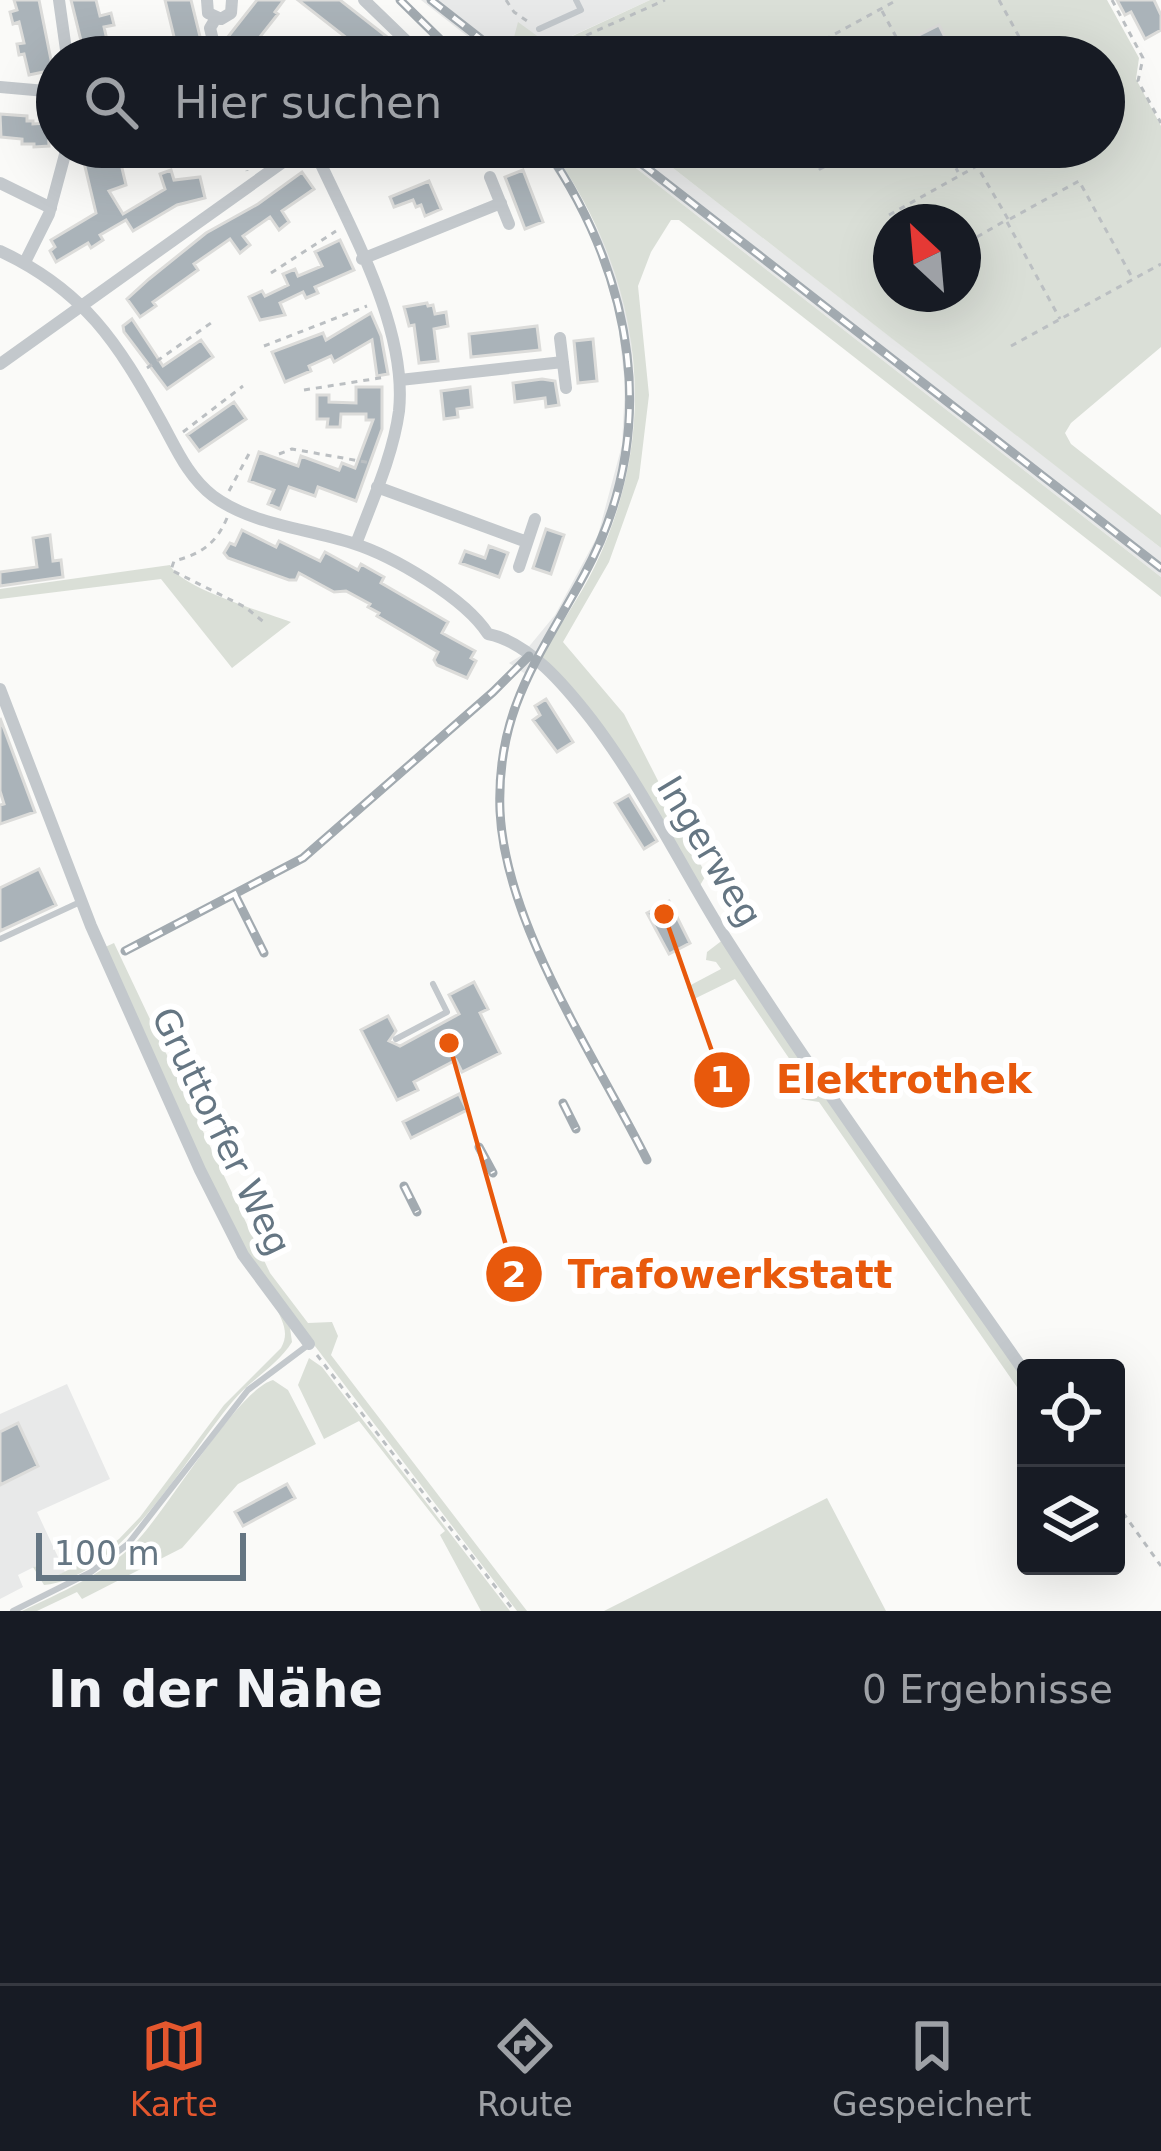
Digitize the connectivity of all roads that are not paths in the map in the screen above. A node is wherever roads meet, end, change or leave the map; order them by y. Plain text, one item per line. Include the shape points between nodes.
1 (58, 0) edge
2 (207, 0) edge
3 (232, 0) edge
4 (364, 0) edge
5 (576, 0) edge
6 (216, 18) junction
7 (539, 29) road end
8 (64, 36) edge
9 (211, 36) edge
10 (401, 36) edge
11 (0, 87) edge
12 (36, 90) edge
13 (61, 168) edge
14 (273, 168) edge
15 (322, 168) edge
16 (490, 177) dead end
17 (0, 183) edge
18 (501, 203) junction
19 (51, 208) junction
20 (509, 224) dead end
21 (2, 257) edge
22 (362, 259) junction
23 (25, 262) junction
24 (81, 305) junction
25 (560, 338) dead end
26 (563, 362) junction
27 (0, 364) edge
28 (400, 378) junction
29 (566, 388) dead end
30 (377, 487) junction
31 (535, 519) dead end
32 (526, 542) junction
33 (356, 544) junction
34 (519, 567) dead end
35 (0, 688) edge
36 (82, 901) junction
37 (0, 939) edge
38 (433, 984) dead end
39 (396, 1039) dead end
40 (309, 1344) joint
41 (1017, 1361) edge
42 (13, 1611) edge

1 - 8 street
2 - 6 street
3 - 6 street via 231,13
4 - 10 street
5 - 7 lane via 581,10
6 - 9 street
11 - 12 street
13 - 19 street
14 - 24 street
15 - 22 street
16 - 18 street
17 - 19 street
18 - 20 street
18 - 22 street
19 - 23 street
21 - 23 street, Ingerweg
22 - 28 street
23 - 24 street, Ingerweg
24 - 27 street
24 - 33 street, Ingerweg via 112,338 191,476 250,516
25 - 26 street
26 - 28 street
26 - 29 street
28 - 30 street via 394,438
30 - 32 street
30 - 33 street
31 - 32 street
32 - 34 street
33 - 41 street, Ingerweg via 475,614 488,634 534,659 589,717 793,1039
35 - 36 street, Gruttorfer Weg
36 - 37 lane
36 - 40 street, Gruttorfer Weg via 224,1220
38 - 39 lane via 448,1012
40 - 42 lane via 248,1390 128,1544

